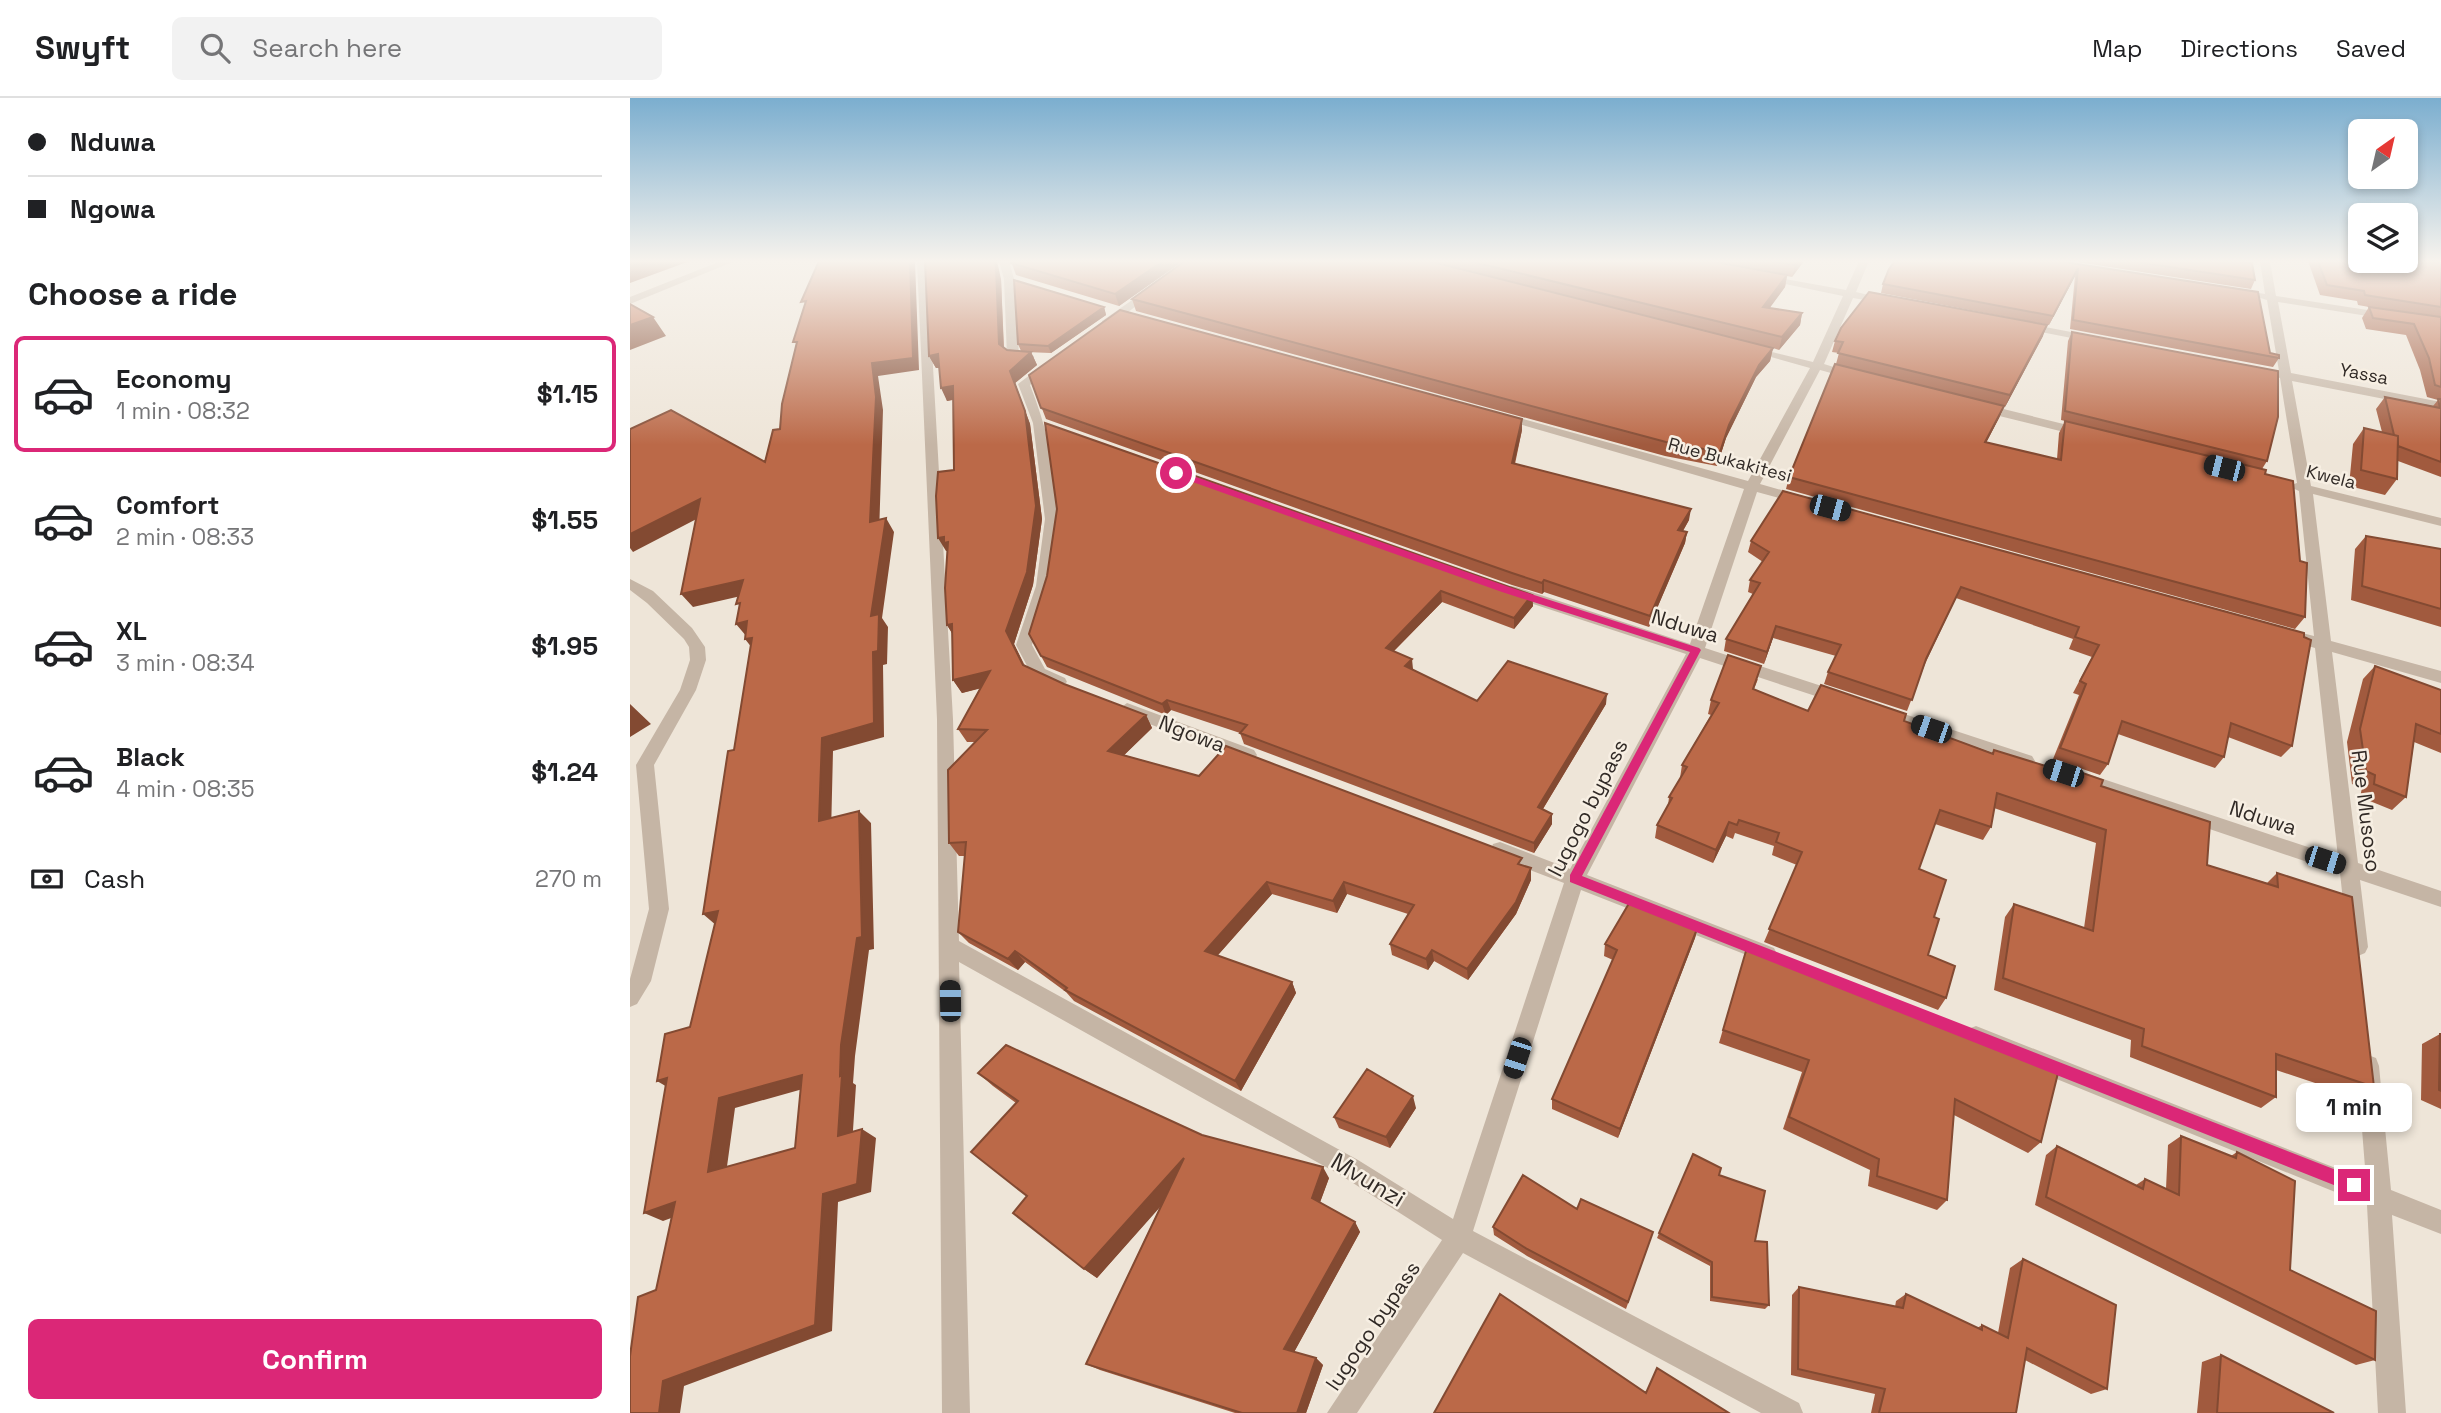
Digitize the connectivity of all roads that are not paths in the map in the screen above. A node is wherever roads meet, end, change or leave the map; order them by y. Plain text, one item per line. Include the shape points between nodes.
1 (925, 322) edge
2 (1014, 322) edge
3 (1107, 322) edge
4 (1836, 322) edge
5 (2275, 322) edge
6 (2013, 324) edge
7 (1099, 328) edge
8 (2108, 342) edge
9 (1736, 346) edge
10 (1817, 366) junction
11 (2258, 371) edge
12 (2286, 376) junction
13 (1871, 380) edge
14 (1966, 403) edge
15 (2441, 406) edge
16 (1484, 412) edge
17 (2102, 438) edge
18 (2278, 482) edge
19 (1752, 486) junction
20 (2305, 488) junction
21 (1819, 505) edge
22 (2441, 522) edge
23 (630, 584) edge
24 (1493, 585) edge
25 (2282, 632) edge
26 (2322, 643) junction
27 (1696, 650) junction
28 (2441, 677) edge
29 (1078, 691) edge
30 (1104, 701) edge
31 (1261, 760) edge
32 (2036, 764) edge
33 (2063, 773) edge
34 (1483, 844) edge
35 (2351, 869) junction
36 (1575, 879) junction
37 (2441, 899) edge
38 (949, 946) junction
39 (1782, 960) edge
40 (2359, 964) edge
41 (630, 997) edge
42 (1951, 1027) edge
43 (2366, 1046) edge
44 (2379, 1195) junction
45 (2441, 1222) edge
46 (1459, 1237) junction
47 (2394, 1411) edge
48 (956, 1413) edge
49 (1341, 1413) edge
50 (1788, 1413) edge

1 - 38 street via 945,719
2 - 29 street via 1013,357 1054,360 1024,384 1045,425 1052,519 1043,586 1024,645 1039,673
3 - 7 street
4 - 10 street, lugogo bypass
5 - 12 street, Rue Musoso
6 - 8 street
9 - 10 street
10 - 13 street
10 - 19 street, lugogo bypass
11 - 12 street, Yassa
12 - 15 street, Yassa
12 - 20 street, Rue Musoso
14 - 17 street
16 - 19 street, Rue Bukakitesi
18 - 20 street, Kwela
19 - 21 street, Rue Bukakitesi
19 - 27 street, lugogo bypass
20 - 22 street, Kwela
20 - 26 street, Rue Musoso
23 - 41 street via 644,591 685,631 696,646 698,664 687,693 652,746 645,765 659,909 641,981
24 - 27 street, Nduwa
25 - 26 street
26 - 28 street
26 - 35 street, Rue Musoso
27 - 32 street, Nduwa
27 - 36 street, lugogo bypass
30 - 31 street, Ngowa
33 - 35 street, Nduwa
34 - 36 street
35 - 37 street, Nduwa
35 - 40 street, Rue Musoso
36 - 39 street
36 - 46 street, lugogo bypass
38 - 46 street, Mvunzi via 1350,1168
38 - 48 street
42 - 44 street
43 - 44 street
44 - 45 street
44 - 47 street
46 - 49 street, lugogo bypass
46 - 50 street, Mvunzi

